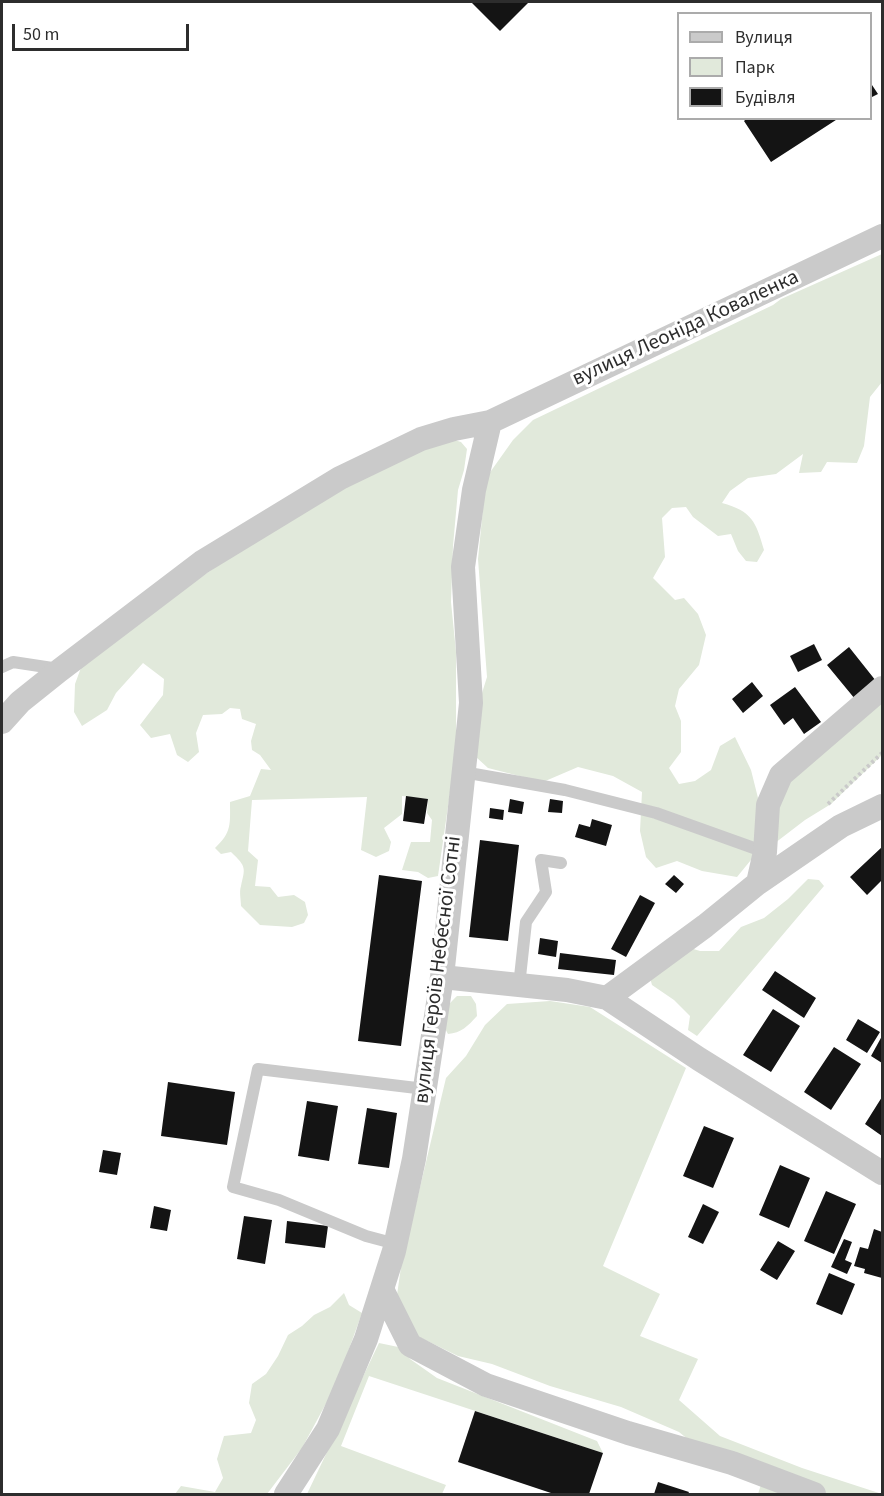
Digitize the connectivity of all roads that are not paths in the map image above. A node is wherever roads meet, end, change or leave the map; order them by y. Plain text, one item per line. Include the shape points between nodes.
1 (882, 236) edge
2 (490, 422) junction
3 (2, 667) edge
4 (60, 670) junction
5 (882, 688) edge
6 (2, 722) edge
7 (463, 772) junction
8 (882, 806) edge
9 (765, 852) junction
10 (561, 863) dead end
11 (758, 883) junction
12 (442, 977) junction
13 (519, 986) junction
14 (607, 998) junction
15 (425, 1089) junction
16 (882, 1173) edge
17 (396, 1244) junction
18 (382, 1289) junction
19 (286, 1494) edge
20 (814, 1494) edge

1 - 2 street, вулиця Леоніда Коваленка
2 - 4 street, вулиця Леоніда Коваленка via 421,439 339,478 202,562
2 - 7 street, вулиця Героїв Небесної Сотні via 474,490 463,567 471,703
3 - 4 lane via 13,662
4 - 6 street, вулиця Леоніда Коваленка
5 - 9 street via 782,775 768,805
7 - 9 lane via 565,790 656,813
7 - 12 street, вулиця Героїв Небесної Сотні
8 - 11 street via 841,826
9 - 11 street
10 - 13 lane via 540,860 546,892 526,922
11 - 14 street
12 - 13 street
12 - 15 street, вулиця Героїв Небесної Сотні
13 - 14 street
14 - 16 street
15 - 17 street, вулиця Героїв Небесної Сотні
15 - 17 lane via 258,1069 234,1187
17 - 18 street, вулиця Героїв Небесної Сотні
18 - 19 street, вулиця Героїв Небесної Сотні via 366,1339 328,1429
18 - 20 street via 410,1345 486,1385 732,1463

